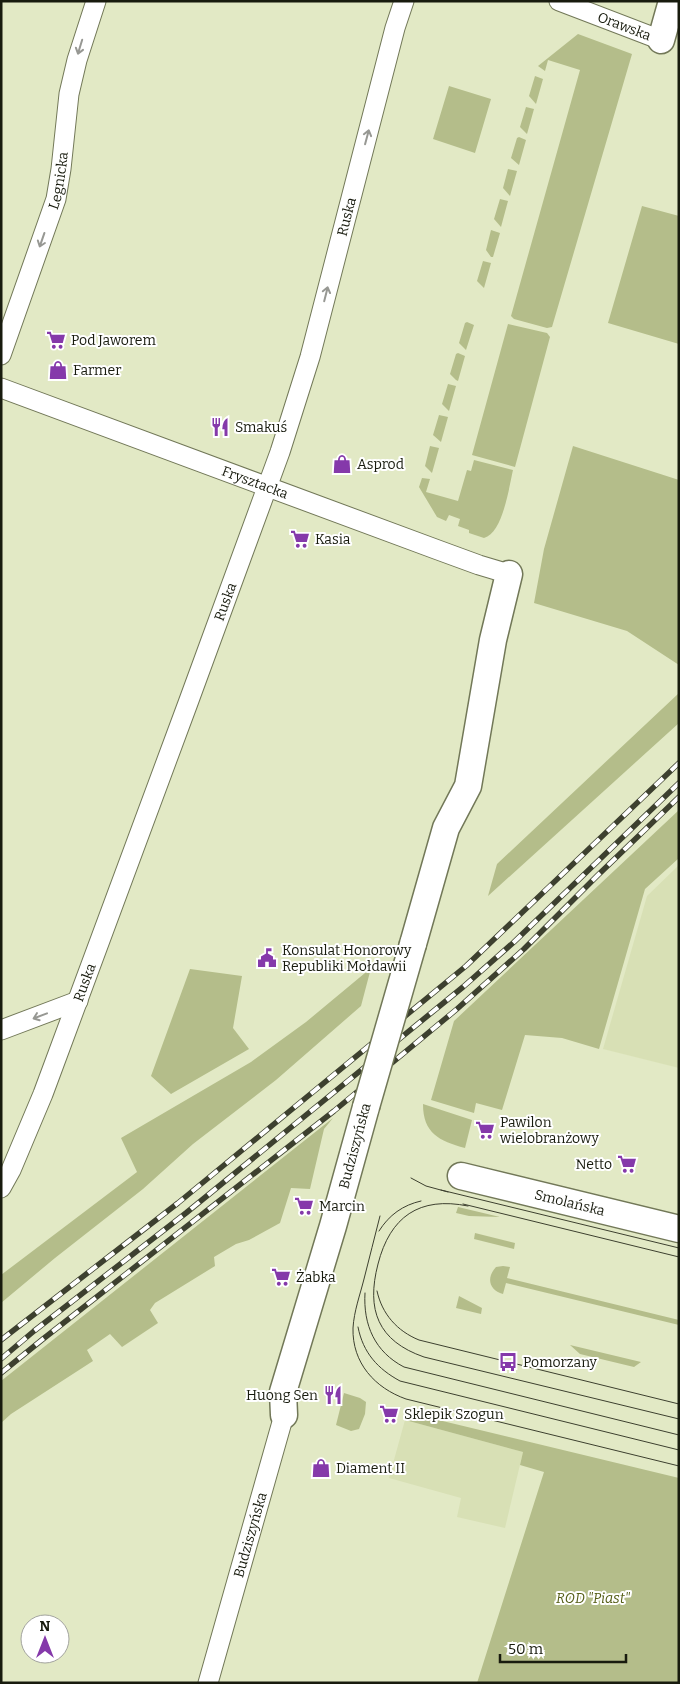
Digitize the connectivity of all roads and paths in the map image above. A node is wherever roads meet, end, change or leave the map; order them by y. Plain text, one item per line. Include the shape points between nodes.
1 (96, 1) edge
2 (404, 1) edge
3 (559, 1) edge
4 (672, 1) edge
5 (661, 40) joint
6 (1, 355) edge
7 (1, 388) edge
8 (267, 488) junction
9 (509, 574) joint
10 (78, 1001) junction
11 (1, 1030) edge
12 (461, 1176) dead end
13 (1, 1188) edge
14 (679, 1229) edge
15 (284, 1415) joint
16 (208, 1683) edge

1 -> 6 street, Legnicka via 76,60 69,94 56,199
8 -> 2 street, Ruska via 314,341
3 - 5 street, Orawska
4 - 5 street
7 - 8 street, Frysztacka
8 - 9 street, Frysztacka
8 - 10 street, Ruska
9 - 15 street, Budziszyńska, bridge via 492,640 468,786 446,828 284,1387
10 -> 11 street
10 - 13 street, Ruska via 12,1170
12 - 14 street, Smolańska
15 - 16 street, Budziszyńska

